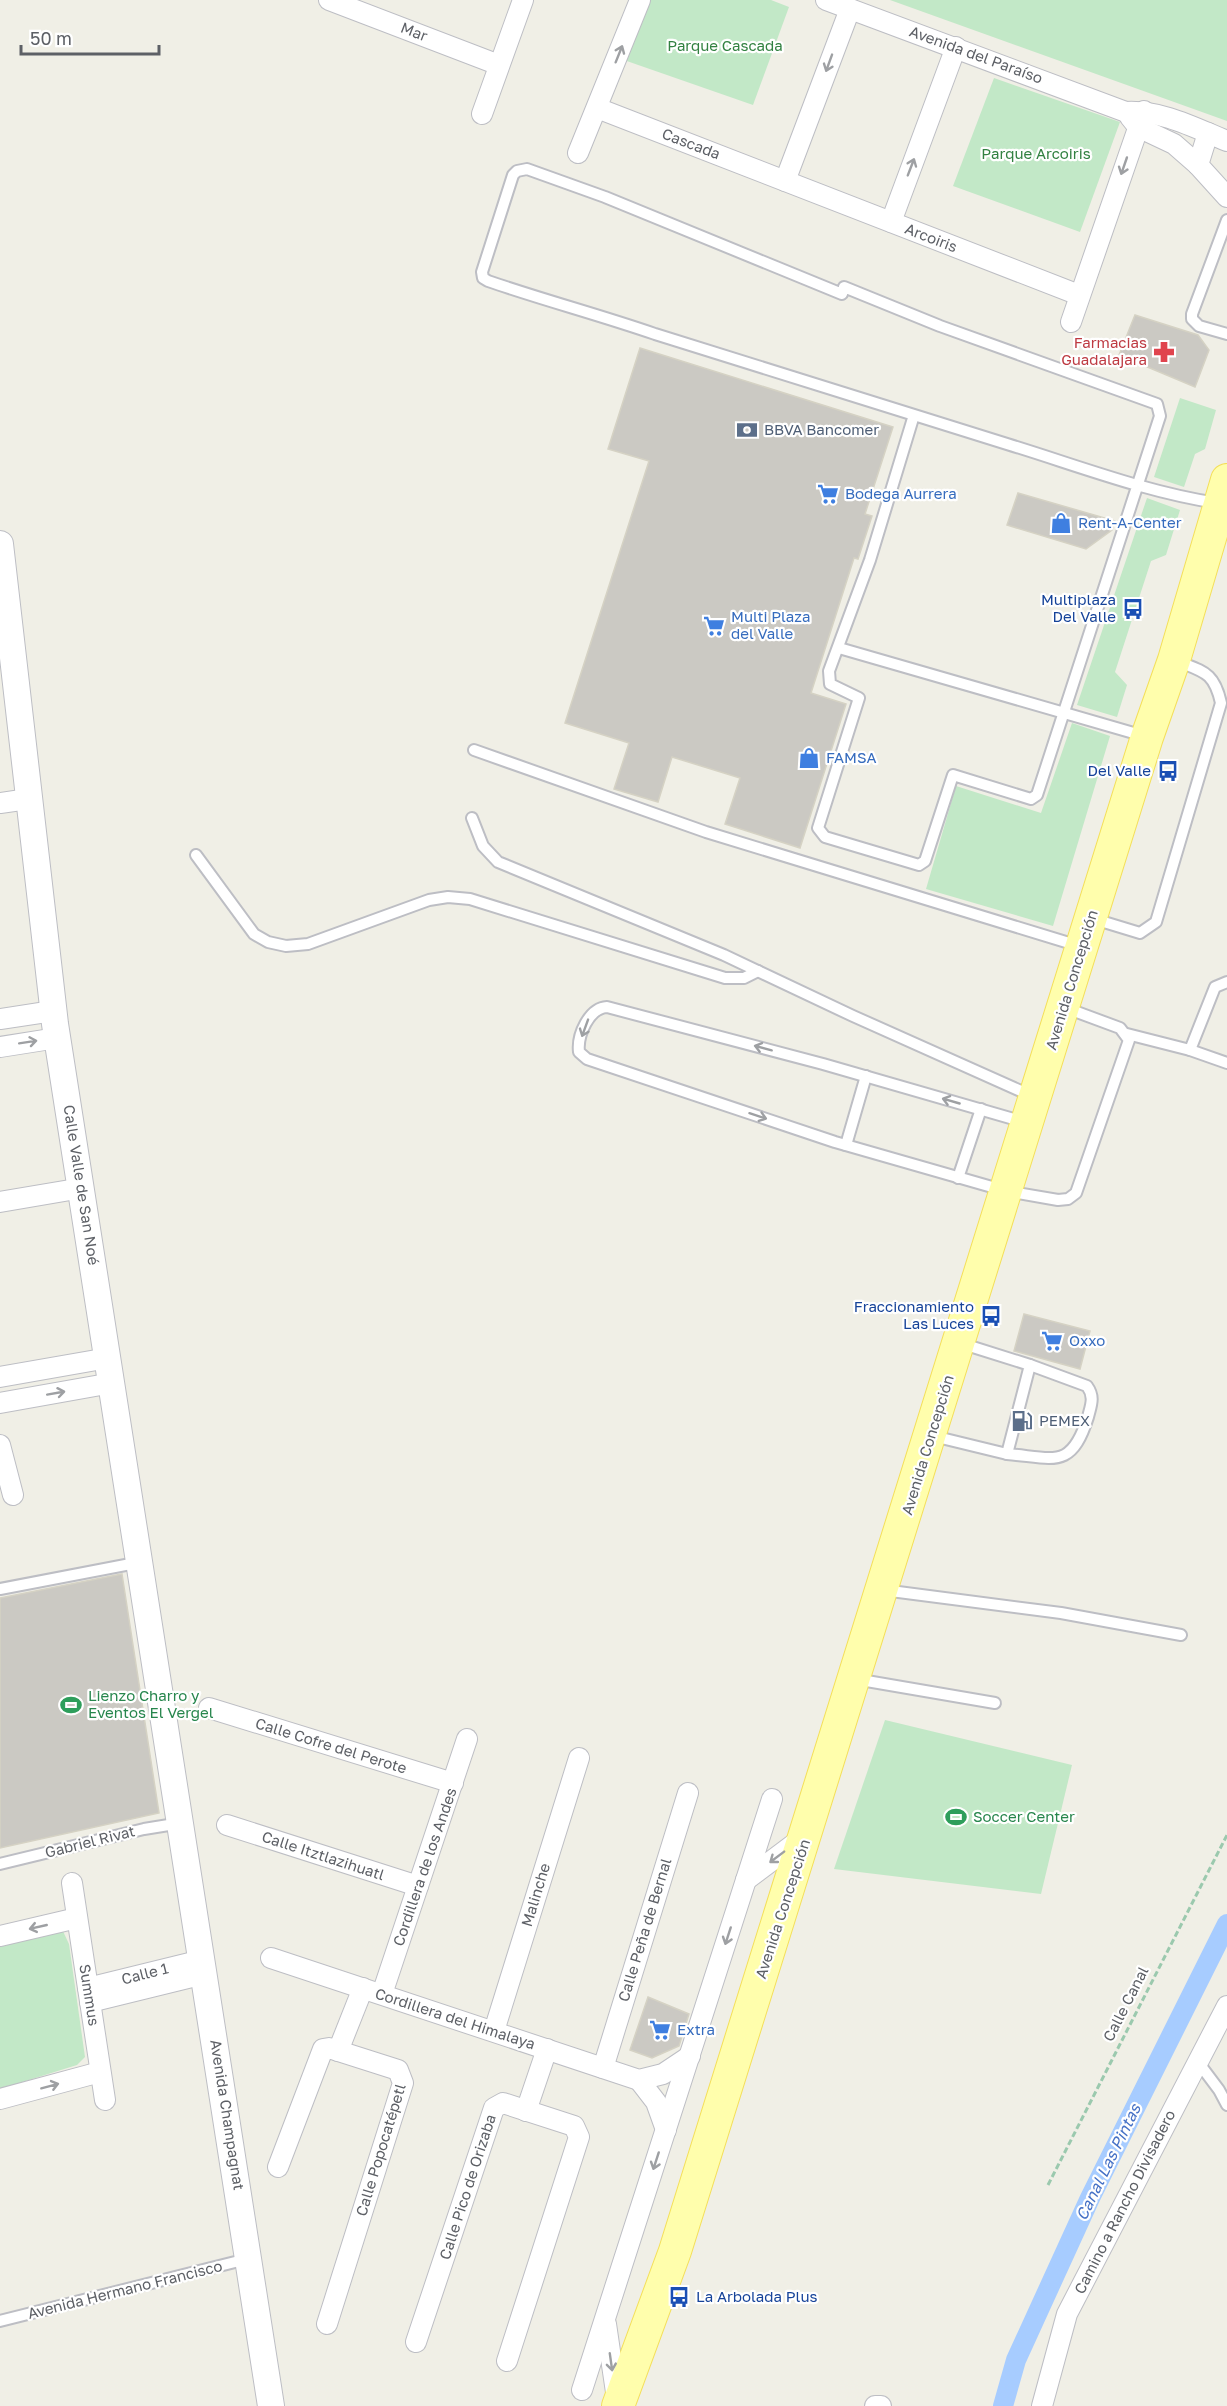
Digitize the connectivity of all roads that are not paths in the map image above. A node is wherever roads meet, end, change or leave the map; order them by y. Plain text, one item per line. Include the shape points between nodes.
1 (329, 0) edge
2 (523, 0) edge
3 (640, 0) edge
4 (826, 0) edge
5 (850, 9) junction
6 (956, 47) junction
7 (499, 65) junction
8 (597, 108) junction
9 (482, 114) dead end
10 (1136, 117) junction
11 (1208, 133) junction
12 (1227, 141) edge
13 (578, 153) dead end
14 (1198, 165) junction
15 (785, 181) junction
16 (1227, 197) edge
17 (1227, 220) edge
18 (891, 222) junction
19 (1079, 295) junction
20 (1071, 322) dead end
21 (1227, 334) edge
22 (914, 415) junction
23 (1137, 485) junction
24 (1225, 496) edge
25 (0, 544) edge
26 (839, 648) junction
27 (1174, 660) junction
28 (6, 661) edge
29 (8, 687) edge
30 (1063, 713) junction
31 (1147, 737) junction
32 (474, 750) dead end
33 (28, 799) junction
34 (0, 802) edge
35 (472, 818) dead end
36 (196, 855) dead end
37 (1091, 918) junction
38 (1082, 947) junction
39 (758, 971) junction
40 (1227, 982) edge
41 (1064, 1007) junction
42 (53, 1011) junction
43 (0, 1018) edge
44 (1127, 1034) junction
45 (57, 1038) junction
46 (0, 1047) edge
47 (1190, 1050) junction
48 (1227, 1063) edge
49 (866, 1076) junction
50 (981, 1109) junction
51 (1031, 1110) junction
52 (846, 1145) junction
53 (958, 1178) junction
54 (82, 1188) junction
55 (1006, 1191) junction
56 (0, 1202) edge
57 (959, 1343) junction
58 (1030, 1365) junction
59 (110, 1370) junction
60 (0, 1377) edge
61 (0, 1403) edge
62 (931, 1436) junction
63 (0, 1448) edge
64 (1007, 1454) junction
65 (13, 1495) dead end
66 (141, 1562) junction
67 (0, 1589) edge
68 (883, 1590) junction
69 (1181, 1635) dead end
70 (855, 1678) junction
71 (995, 1703) dead end
72 (208, 1708) dead end
73 (467, 1739) dead end
74 (579, 1758) dead end
75 (453, 1783) junction
76 (688, 1793) dead end
77 (772, 1799) dead end
78 (181, 1823) junction
79 (227, 1826) dead end
80 (807, 1835) junction
81 (0, 1864) edge
82 (746, 1880) junction
83 (72, 1883) dead end
84 (418, 1886) junction
85 (77, 1918) junction
86 (0, 1936) edge
87 (271, 1958) dead end
88 (203, 1967) junction
89 (363, 1988) junction
90 (382, 1994) junction
91 (89, 1995) junction
92 (1227, 2006) edge
93 (494, 2031) junction
94 (547, 2049) junction
95 (338, 2051) junction
96 (690, 2056) junction
97 (1198, 2062) junction
98 (603, 2068) junction
99 (100, 2072) junction
100 (639, 2080) junction
101 (0, 2099) edge
102 (105, 2100) dead end
103 (1227, 2105) edge
104 (526, 2111) junction
105 (666, 2130) junction
106 (278, 2167) dead end
107 (249, 2258) junction
108 (605, 2319) junction
109 (0, 2321) edge
110 (327, 2324) dead end
111 (417, 2342) dead end
112 (507, 2361) dead end
113 (582, 2390) dead end
114 (271, 2406) edge
115 (618, 2406) edge
116 (875, 2406) edge
117 (881, 2406) edge
118 (1042, 2406) edge

1 - 7 street, Mar
2 - 7 street
8 -> 3 street
4 - 5 street, Avenida del Paraíso
5 - 6 street, Avenida del Paraíso
5 -> 15 street
6 - 10 street, Avenida del Paraíso
18 -> 6 street, Arcoiris
7 - 9 street
8 - 13 street
8 - 15 street, Cascada
10 - 11 street, Avenida del Paraíso
10 - 14 street, Avenida del Paraíso
10 -> 19 street
11 - 12 street, Avenida del Paraíso
11 - 14 street
14 - 16 street, Avenida del Paraíso
15 - 18 street, Cascada
17 - 21 lane via 1192,319 1199,326
18 - 19 street, Arcoiris
19 - 20 street
22 - 23 lane
22 - 23 lane via 485,279 482,272 513,175 527,169 842,294 844,287 940,327 1157,404 1160,416
22 - 26 lane
23 - 24 lane via 1176,497
23 - 30 lane
24 - 27 main road, Avenida Concepción
25 - 28 street, Calle Valle de San Noé
26 - 30 lane
26 - 30 lane via 828,680 833,687 859,698 819,832 905,861 919,865 925,861 953,775 1035,798
27 - 31 main road, Avenida Concepción
27 - 37 lane via 1209,673 1218,687 1221,703 1156,922 1140,933
28 - 29 street, Calle Valle de San Noé
29 - 33 street, Calle Valle de San Noé
30 - 31 lane
31 - 37 main road, Avenida Concepción
32 - 38 lane via 706,832
33 - 34 street
33 - 42 street, Calle Valle de San Noé
35 - 39 lane via 483,846 498,862
36 - 39 lane via 254,934 277,944 308,944 429,900 448,897 470,899 725,978 744,978
37 - 38 main road, Avenida Concepción
38 - 41 main road, Avenida Concepción
39 - 51 lane via 1012,1089
40 - 47 lane via 1215,987
41 - 44 lane
41 - 51 main road, Avenida Concepción
42 - 43 street
42 - 45 street, Calle Valle de San Noé
44 - 47 lane
44 - 55 lane via 1129,1045 1076,1193 1058,1200
46 -> 45 street
45 - 54 street, Calle Valle de San Noé
47 - 48 lane
50 -> 49 lane
49 - 52 lane
49 -> 52 lane via 607,1007 590,1015 579,1044 579,1052 587,1059
50 - 51 lane
50 - 53 lane
51 - 55 main road, Avenida Concepción
52 - 53 lane
53 - 55 lane
54 - 56 street
54 - 59 street, Calle Valle de San Noé
55 - 57 main road, Avenida Concepción
57 - 58 lane
57 - 62 main road, Avenida Concepción
58 - 64 lane
58 - 64 lane via 1087,1386 1093,1401 1081,1439 1070,1453 1058,1458
59 - 60 street
61 -> 59 street
59 - 66 street, Calle Valle de San Noé
62 - 64 lane
62 - 68 main road, Avenida Concepción
63 - 65 street
66 - 67 lane
66 - 78 street, Calle Valle de San Noé
68 - 69 lane via 1061,1613
68 - 70 main road, Avenida Concepción
70 - 71 lane
70 - 80 main road, Avenida Concepción
72 - 75 street, Calle Cofre del Perote
73 - 75 street, Cordillera de los Andes
74 - 93 street, Malinche
75 - 84 street, Cordillera de los Andes
76 - 98 street, Calle Peña de Bernal
77 - 82 street
78 - 81 lane, Gabriel Rivat
78 - 88 street, Avenida Champagnat
79 - 84 street, Calle Itztlazihuatl
80 -> 82 street
80 - 115 main road, Avenida Concepción via 675,2251
82 -> 96 street
83 - 85 street, Summus
84 - 90 street, Cordillera de los Andes
85 -> 86 street
85 - 91 street, Summus
87 - 89 street, Cordillera del Himalaya
88 - 91 street, Calle 1
88 - 107 street, Avenida Champagnat
89 - 90 street, Cordillera del Himalaya
89 - 95 street
90 - 93 street, Cordillera del Himalaya
91 - 99 street, Summus
92 - 97 street, Camino a Rancho Divisadero
93 - 94 street, Cordillera del Himalaya
94 - 98 street, Cordillera del Himalaya
94 - 104 street
95 - 106 street via 323,2049 318,2056
95 - 110 street, Calle Popocatépetl via 398,2070 403,2083
96 - 100 street via 663,2074
96 - 105 street
97 - 103 lane
97 - 118 street, Camino a Rancho Divisadero via 1066,2314
98 - 100 street, Cordillera del Himalaya
101 -> 99 street
99 - 102 street, Summus
100 - 105 street via 656,2102
104 - 111 street, Calle Pico de Orizaba via 503,2103 494,2108
104 - 112 street, Calle Pico de Orizaba via 574,2126 579,2137
105 -> 108 street
107 - 109 lane, Avenida Hermano Francisco
107 - 114 street, Avenida Champagnat
108 - 113 street
108 -> 115 street
116 - 117 street

